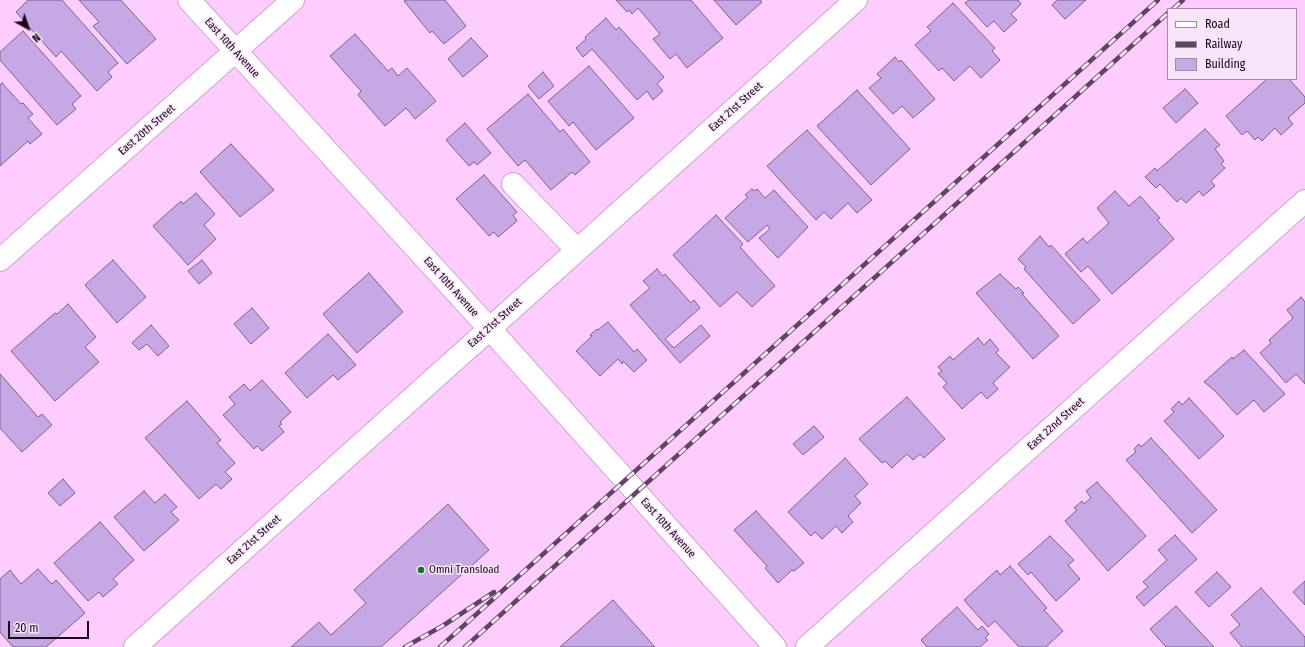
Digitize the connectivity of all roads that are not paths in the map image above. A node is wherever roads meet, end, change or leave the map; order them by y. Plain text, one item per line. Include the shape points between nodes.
1 (189, 0) edge
2 (293, 0) edge
3 (856, 0) edge
4 (236, 52) junction
5 (513, 184) dead end
6 (1305, 201) edge
7 (577, 250) junction
8 (0, 260) edge
9 (489, 328) junction
10 (135, 647) edge
11 (775, 647) edge
12 (807, 647) edge

1 - 4 street, East 10th Avenue
2 - 4 street, East 20th Street
3 - 7 street, East 21st Street
4 - 8 street, East 20th Street
4 - 9 street, East 10th Avenue
5 - 7 street
6 - 12 street, East 22nd Street
7 - 9 street, East 21st Street
9 - 10 street, East 21st Street
9 - 11 street, East 10th Avenue

